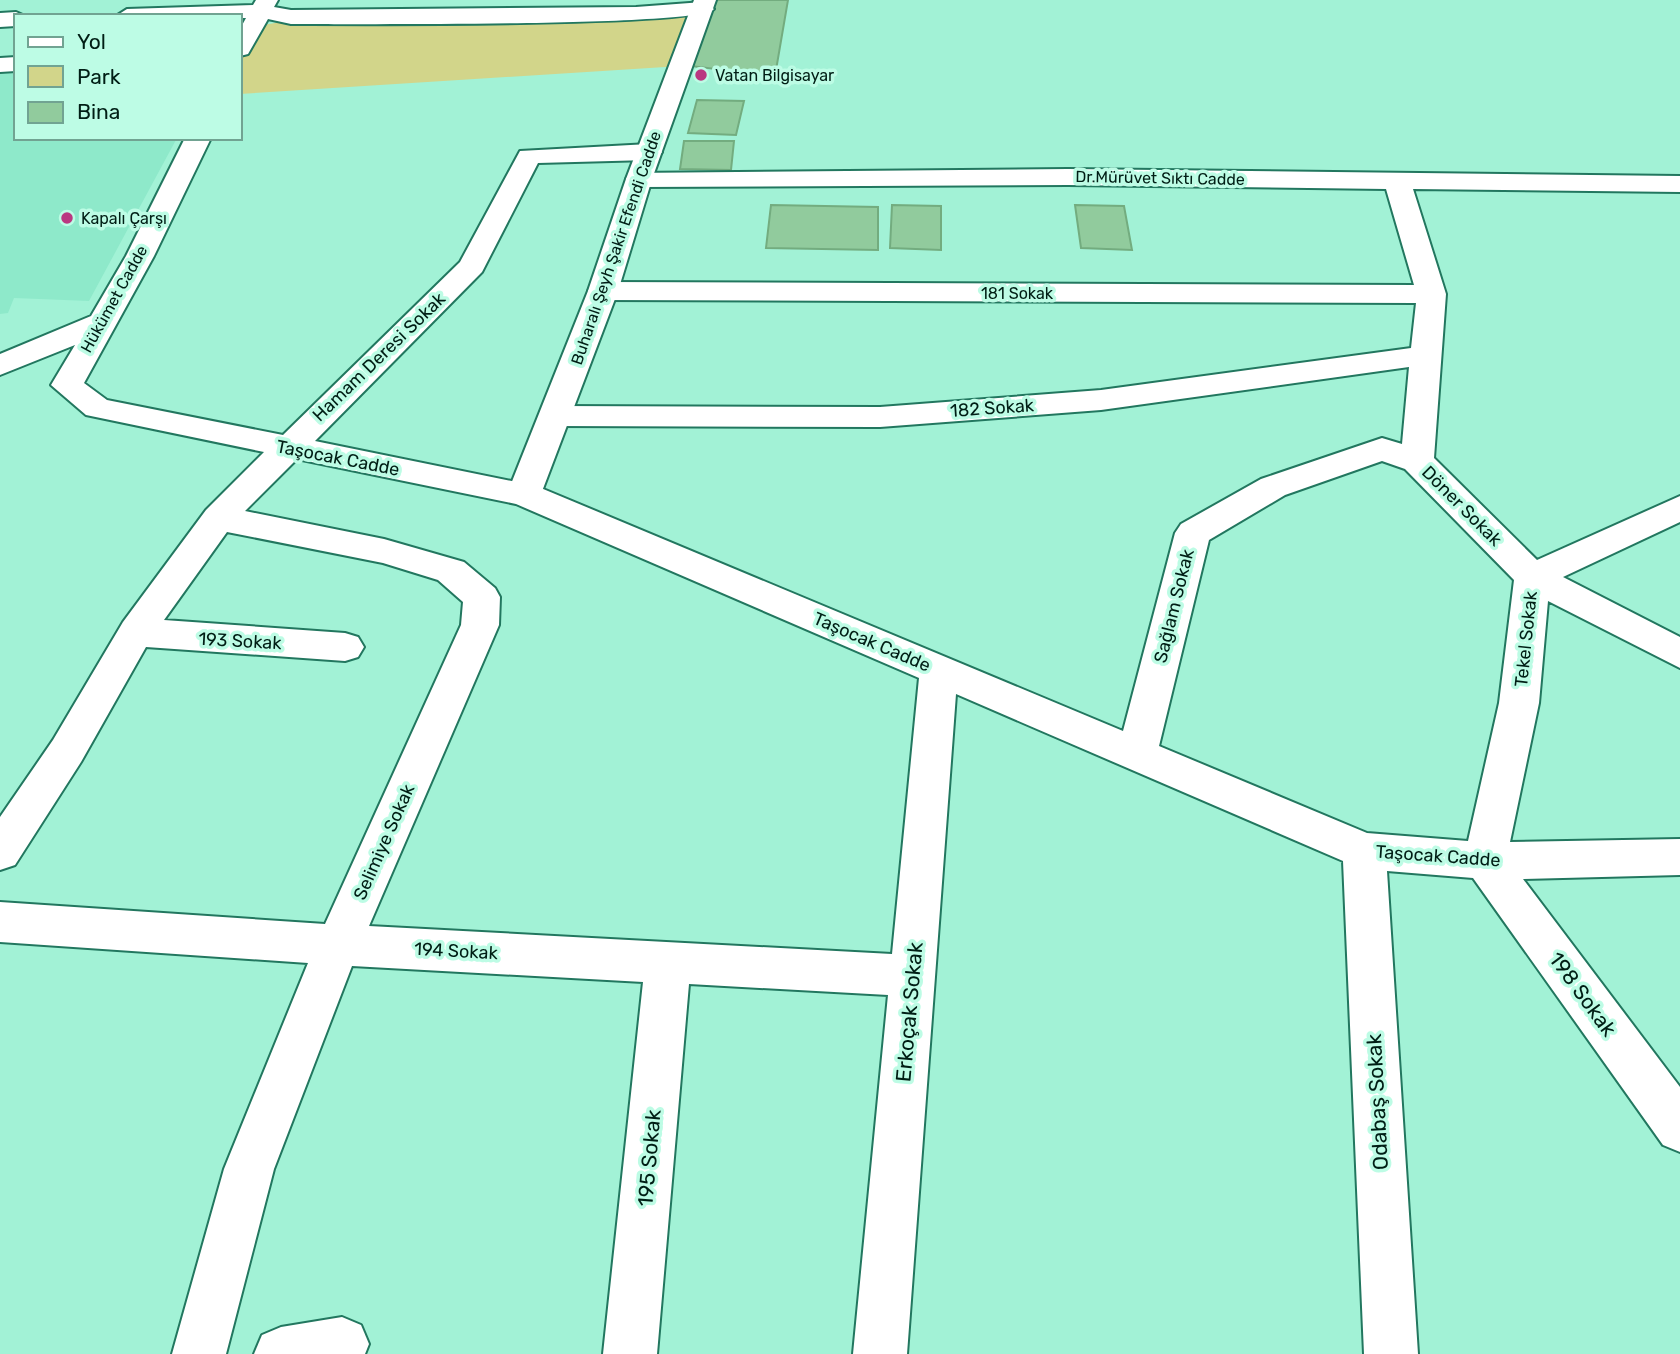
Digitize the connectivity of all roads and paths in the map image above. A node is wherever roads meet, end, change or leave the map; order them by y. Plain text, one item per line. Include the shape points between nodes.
1 (514, 0) edge
2 (640, 0) edge
3 (339, 1) edge
4 (704, 5) edge
5 (263, 6) edge
6 (154, 14) edge
7 (242, 45) edge
8 (197, 140) edge
9 (644, 166) junction
10 (1397, 181) junction
11 (1680, 184) edge
12 (603, 292) junction
13 (1431, 294) junction
14 (100, 323) junction
15 (0, 334) edge
16 (1425, 355) junction
17 (0, 365) edge
18 (67, 385) joint
19 (556, 416) junction
20 (286, 448) junction
21 (1417, 461) junction
22 (524, 494) junction
23 (1680, 508) edge
24 (218, 518) junction
25 (1532, 577) junction
26 (136, 632) junction
27 (345, 647) dead end
28 (1680, 654) edge
29 (939, 671) junction
30 (1137, 754) junction
31 (1364, 851) junction
32 (0, 852) edge
33 (1680, 857) edge
34 (1485, 861) junction
35 (0, 922) edge
36 (338, 945) junction
37 (667, 962) junction
38 (913, 976) junction
39 (1680, 1128) edge
40 (342, 1344) dead end
41 (199, 1354) edge
42 (281, 1354) edge
43 (630, 1354) edge
44 (880, 1354) edge
45 (1391, 1354) edge

1 - 3 street
2 - 4 street
3 - 5 street
4 - 5 street via 636,14 339,17 291,17
4 - 9 street, Buharalı Şeyh Şakir Efendi Cadde
5 - 6 street
5 - 7 street
8 - 14 street, Hükümet Cadde
9 - 10 street, Dr.Mürüvet Sıktı Cadde
9 - 12 street, Buharalı Şeyh Şakir Efendi Cadde
9 - 20 street, Hamam Deresi Sokak via 529,156 472,266
10 - 11 street, Dr.Mürüvet Sıktı Cadde
10 - 13 street, Döner Sokak
12 - 13 street, 181 Sokak
12 - 19 street, Buharalı Şeyh Şakir Efendi Cadde
13 - 16 street, Döner Sokak
14 - 15 street
14 - 17 street
14 - 18 street, Hükümet Cadde
16 - 19 street, 182 Sokak via 1101,400 880,416
16 - 21 street, Döner Sokak
18 - 20 street, Taşocak Cadde via 97,408
19 - 22 street, Buharalı Şeyh Şakir Efendi Cadde
20 - 22 street, Taşocak Cadde
20 - 24 street, Hamam Deresi Sokak
21 - 25 street, Döner Sokak
21 - 30 street, Sağlam Sokak via 1382,449 1273,487 1193,533
22 - 29 street, Taşocak Cadde
23 - 25 street, Tekel Sokak
24 - 26 street, Hamam Deresi Sokak
24 - 36 street, Selimiye Sokak via 384,551 451,571 482,597 480,625
25 - 28 street, Döner Sokak
25 - 34 street, Tekel Sokak via 1519,703
26 - 27 street, 193 Sokak
26 - 32 street, Hamam Deresi Sokak via 67,751
29 - 30 street, Taşocak Cadde
29 - 38 street, Erkoçak Sokak
30 - 31 street, Taşocak Cadde
31 - 34 street, Taşocak Cadde
31 - 45 street, Odabaş Sokak
33 - 34 street, Taşocak Cadde
34 - 39 street, 198 Sokak
35 - 36 street, 194 Sokak
36 - 37 street, 194 Sokak
36 - 41 street, Selimiye Sokak via 249,1169
37 - 38 street, 194 Sokak
37 - 43 street, 195 Sokak
38 - 44 street, Erkoçak Sokak
40 - 42 street

